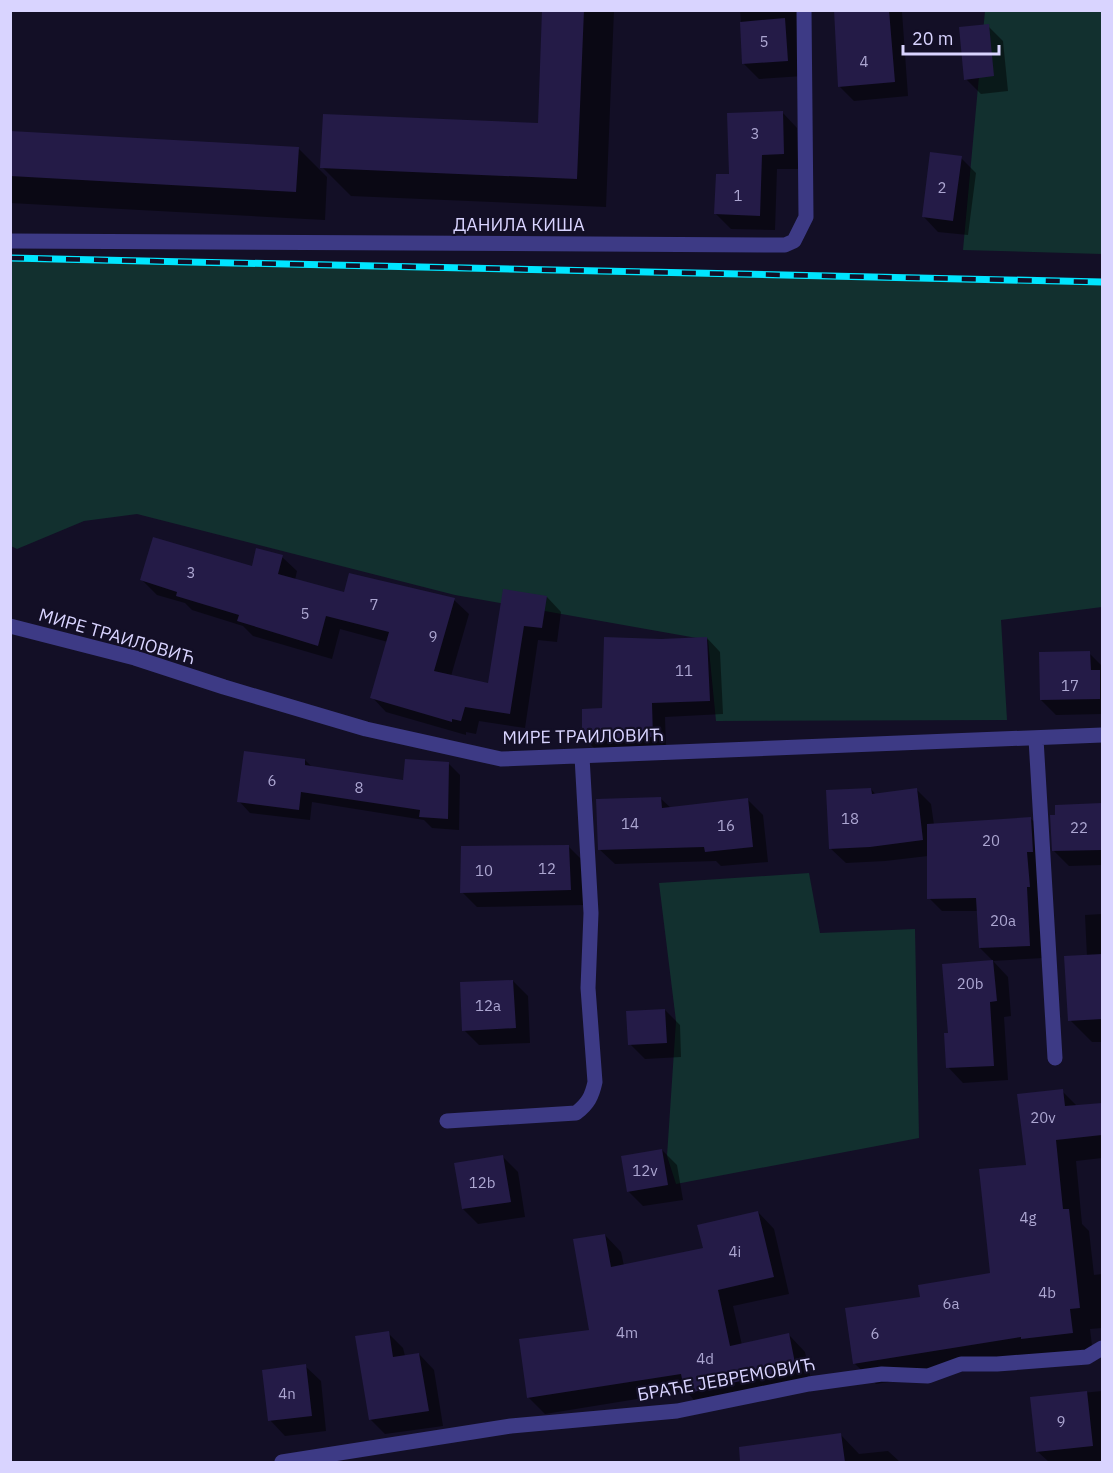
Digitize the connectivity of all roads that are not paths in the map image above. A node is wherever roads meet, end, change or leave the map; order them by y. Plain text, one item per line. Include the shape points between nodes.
1 (804, 10) edge
2 (10, 241) edge
3 (10, 626) edge
4 (1102, 735) edge
5 (1036, 738) junction
6 (582, 757) junction
7 (1055, 1058) dead end
8 (447, 1120) dead end
9 (1102, 1348) edge
10 (282, 1462) edge

1 - 2 street, ДАНИЛА КИША via 806,217 794,241 785,245
3 - 6 street, МИРЕ ТРАИЛОВИЋ via 135,657 366,729 501,759
4 - 5 street, МИРЕ ТРАИЛОВИЋ
5 - 6 street, МИРЕ ТРАИЛОВИЋ
5 - 7 street
6 - 8 street via 591,913 588,987 595,1082 592,1094 576,1113
9 - 10 street, БРАЋЕ ЈЕВРЕМОВИЋ via 1087,1356 961,1364 928,1376 882,1374 809,1384 677,1411 511,1426

